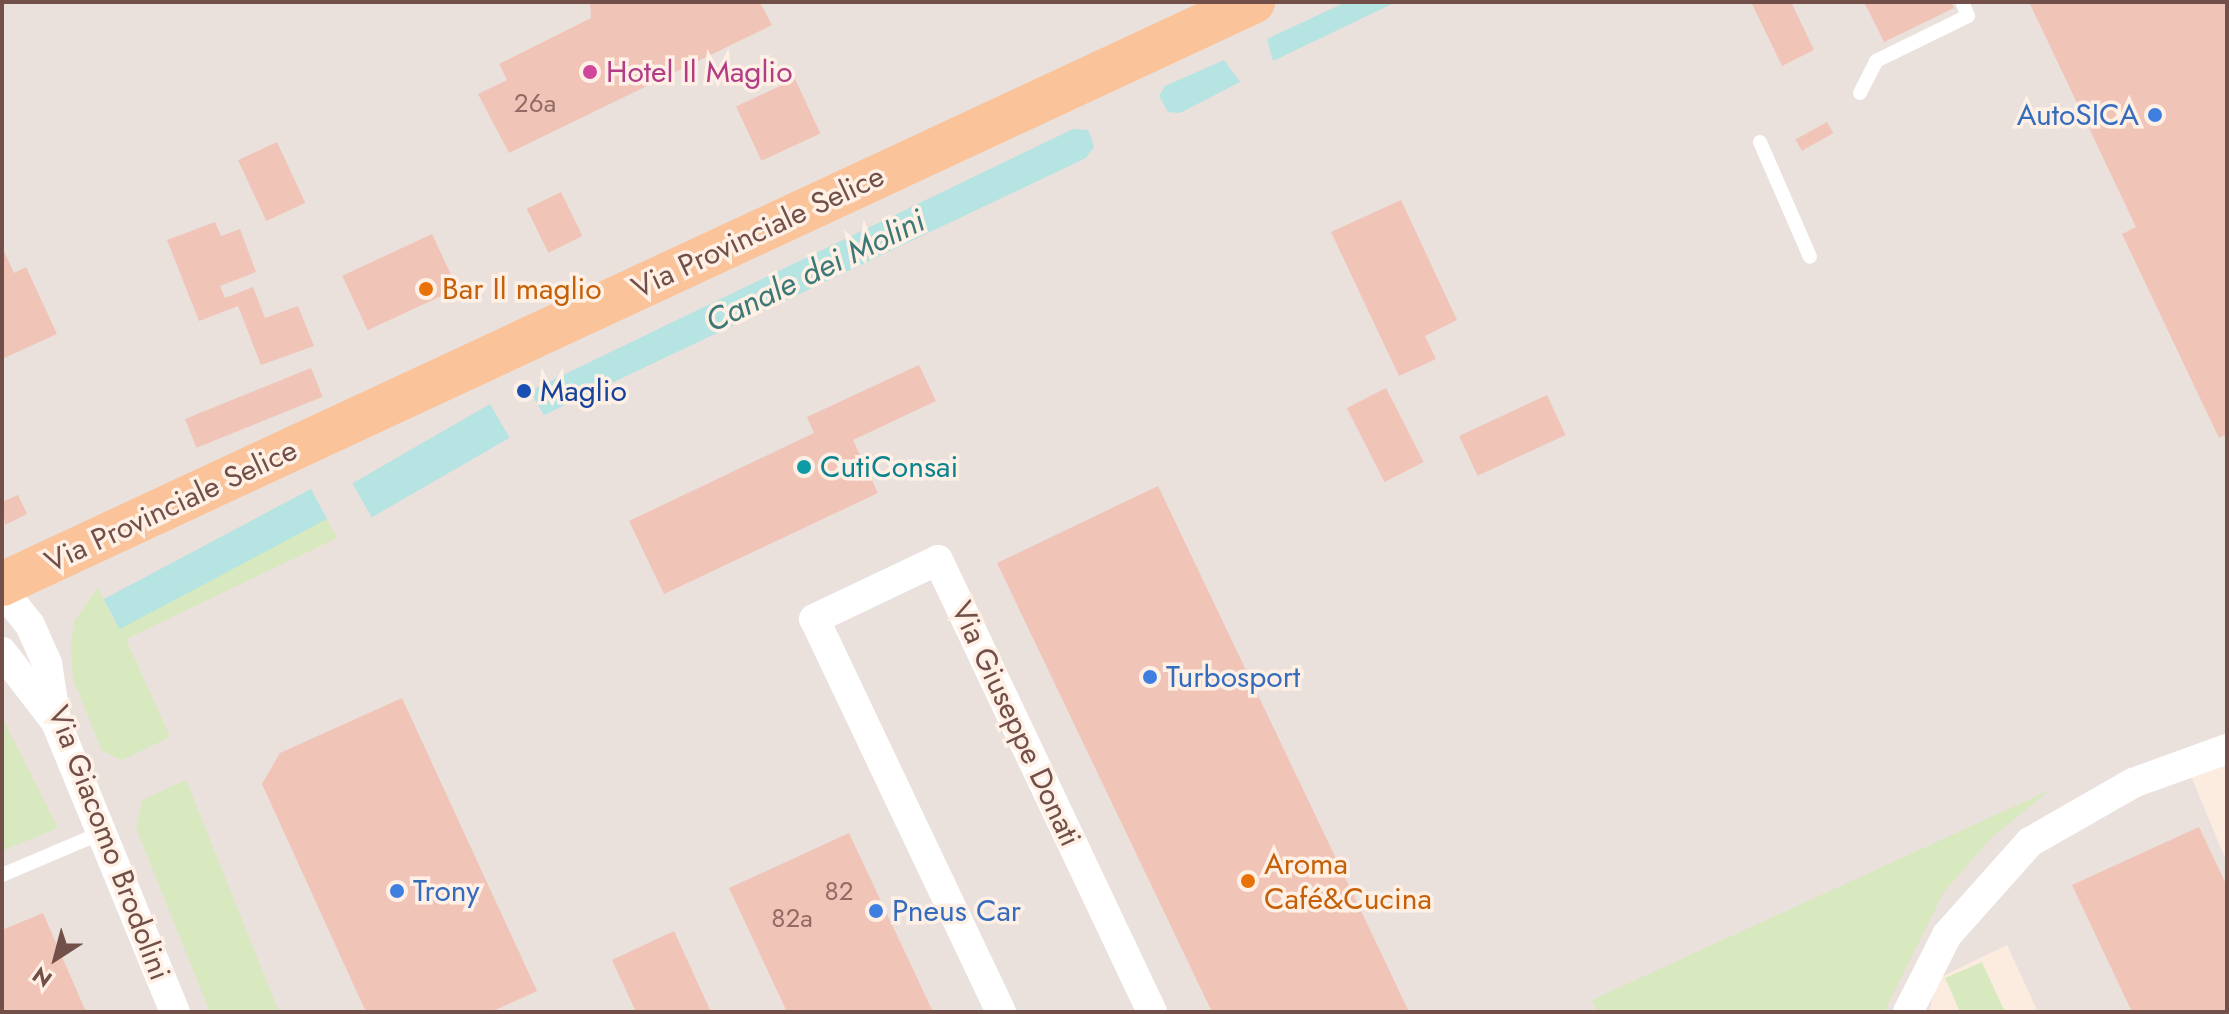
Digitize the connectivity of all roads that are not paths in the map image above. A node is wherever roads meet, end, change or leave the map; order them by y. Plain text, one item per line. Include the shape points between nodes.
1 (1253, 2) edge
2 (1962, 2) edge
3 (1860, 93) dead end
4 (1760, 142) dead end
5 (1810, 257) dead end
6 (45, 564) junction
7 (2, 587) edge
8 (30, 625) junction
9 (2, 652) edge
10 (56, 722) junction
11 (2227, 749) edge
12 (101, 833) junction
13 (2, 875) edge
14 (175, 1012) edge
15 (1001, 1012) edge
16 (1152, 1012) edge
17 (1908, 1012) edge

1 - 6 main road, Via Provinciale Selice
2 - 3 lane via 1968,16 1876,61
4 - 5 lane
6 - 7 main road, Via Provinciale Selice
6 - 8 street
7 - 8 street, Via Giacomo Brodolini
8 - 10 street, Via Giacomo Brodolini via 47,663
9 - 10 street, Via Giacomo Brodolini
10 - 12 street, Via Giacomo Brodolini
11 - 17 street via 2133,783 2030,842 1947,935
12 - 13 lane
12 - 14 street, Via Giacomo Brodolini
15 - 16 street, Via Giuseppe Donati via 814,619 938,560

